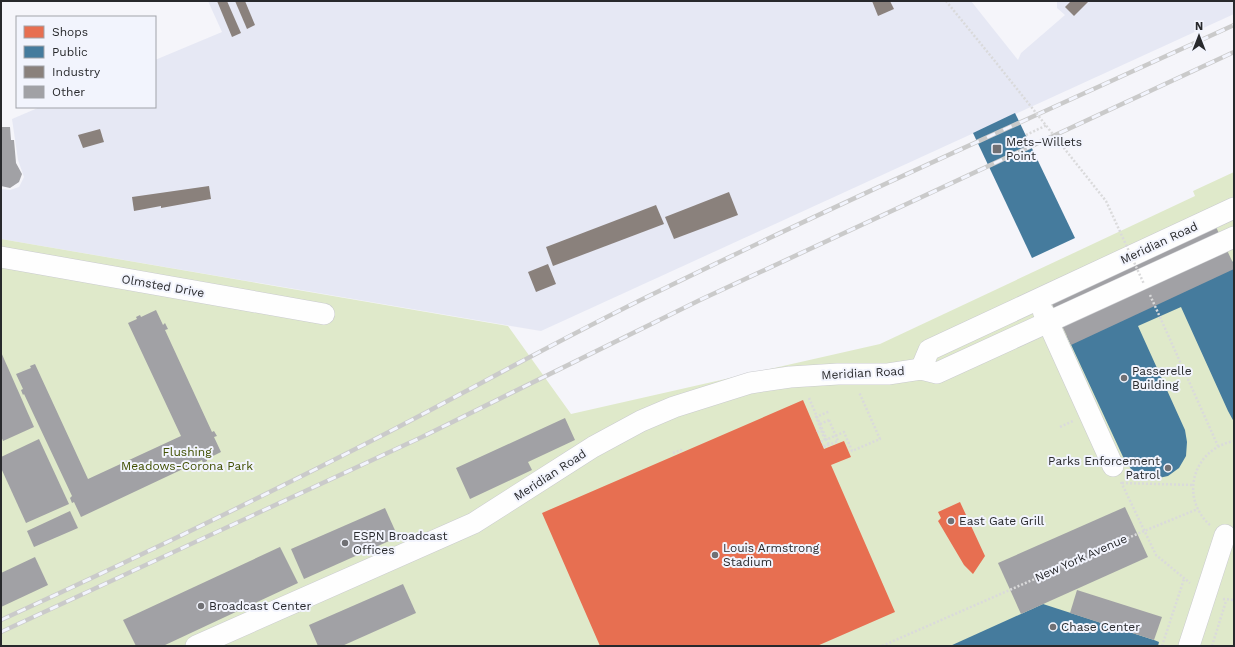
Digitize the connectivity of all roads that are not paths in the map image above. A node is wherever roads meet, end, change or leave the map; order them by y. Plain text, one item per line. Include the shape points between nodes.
1 (1234, 208) edge
2 (1234, 237) edge
3 (1, 257) edge
4 (1038, 299) junction
5 (324, 314) dead end
6 (1048, 323) junction
7 (921, 369) junction
8 (1118, 476) road end
9 (1225, 534) dead end
10 (196, 646) edge
11 (1189, 646) edge

1 - 4 street, Meridian Road
2 - 6 street, Meridian Road
3 - 5 street, Olmsted Drive
4 - 6 street
4 - 7 street, Meridian Road via 929,350
6 - 7 street, Meridian Road via 937,373
6 - 8 street
7 - 10 street, Meridian Road via 888,374 790,377 750,383 674,407 641,421 593,447 474,523
9 - 11 street

